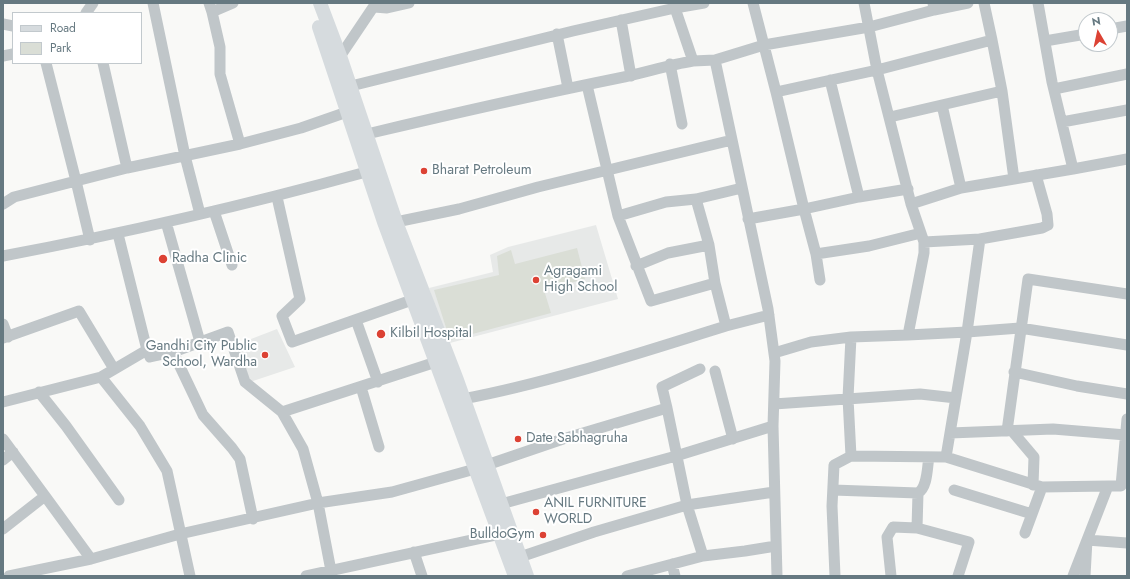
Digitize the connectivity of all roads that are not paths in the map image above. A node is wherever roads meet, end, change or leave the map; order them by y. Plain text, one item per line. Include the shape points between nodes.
1 (93, 3) edge
2 (153, 3) edge
3 (233, 3) edge
4 (310, 3) edge
5 (320, 3) edge
6 (409, 3) edge
7 (704, 3) edge
8 (753, 3) edge
9 (864, 3) edge
10 (968, 3) edge
11 (984, 3) edge
12 (1038, 3) edge
13 (375, 5) edge
14 (675, 5) edge
15 (934, 7) edge
16 (211, 8) edge
17 (87, 12) edge
18 (621, 20) junction
19 (869, 27) junction
20 (558, 34) junction
21 (1078, 35) edge
22 (992, 40) junction
23 (1045, 41) junction
24 (764, 45) junction
25 (715, 60) junction
26 (337, 61) junction
27 (693, 61) junction
28 (46, 64) edge
29 (104, 64) edge
30 (670, 64) junction
31 (877, 70) junction
32 (1127, 74) edge
33 (631, 76) junction
34 (830, 80) junction
35 (587, 84) junction
36 (351, 86) junction
37 (568, 88) junction
38 (1054, 89) junction
39 (1002, 90) junction
40 (776, 92) junction
41 (942, 105) junction
42 (1127, 110) edge
43 (347, 112) junction
44 (890, 117) junction
45 (1062, 122) junction
46 (682, 124) dead end
47 (367, 134) junction
48 (732, 140) junction
49 (240, 144) junction
50 (185, 156) junction
51 (1127, 159) edge
52 (127, 168) junction
53 (1073, 169) junction
54 (606, 170) junction
55 (366, 172) junction
56 (1036, 175) junction
57 (1014, 179) junction
58 (76, 181) junction
59 (742, 188) junction
60 (961, 188) junction
61 (908, 189) junction
62 (277, 197) junction
63 (859, 197) junction
64 (696, 199) junction
65 (3, 204) edge
66 (911, 204) junction
67 (804, 209) junction
68 (214, 211) junction
69 (200, 214) junction
70 (618, 216) junction
71 (748, 219) junction
72 (166, 222) junction
73 (396, 222) junction
74 (118, 234) junction
75 (980, 239) junction
76 (90, 240) junction
77 (923, 244) junction
78 (709, 245) junction
79 (816, 254) junction
80 (3, 256) edge
81 (232, 265) dead end
82 (636, 266) junction
83 (820, 280) dead end
84 (716, 283) junction
85 (1127, 294) edge
86 (412, 300) junction
87 (769, 316) junction
88 (356, 320) junction
89 (3, 324) edge
90 (726, 326) junction
91 (1020, 328) junction
92 (967, 332) junction
93 (908, 335) junction
94 (6, 338) edge
95 (851, 338) junction
96 (200, 342) junction
97 (1127, 345) edge
98 (147, 350) junction
99 (173, 352) junction
100 (774, 353) junction
101 (436, 362) junction
102 (114, 369) junction
103 (700, 369) dead end
104 (715, 371) dead end
105 (1014, 372) junction
106 (101, 377) junction
107 (378, 382) junction
108 (361, 387) junction
109 (39, 392) junction
110 (1127, 394) edge
111 (848, 398) junction
112 (956, 398) junction
113 (463, 399) junction
114 (3, 402) edge
115 (774, 404) junction
116 (667, 408) junction
117 (282, 412) junction
118 (1127, 419) edge
119 (773, 426) junction
120 (723, 430) dead end
121 (1009, 431) junction
122 (950, 433) junction
123 (1126, 435) junction
124 (3, 439) edge
125 (733, 439) junction
126 (379, 447) dead end
127 (13, 452) junction
128 (676, 456) junction
129 (851, 456) junction
130 (929, 457) junction
131 (946, 457) junction
132 (3, 460) edge
133 (481, 467) junction
134 (1038, 486) junction
135 (1108, 486) junction
136 (1124, 486) edge
137 (833, 490) junction
138 (954, 490) dead end
139 (774, 492) junction
140 (918, 493) junction
141 (45, 496) junction
142 (119, 500) dead end
143 (318, 503) junction
144 (501, 504) junction
145 (687, 505) junction
146 (1032, 514) junction
147 (253, 519) junction
148 (917, 528) junction
149 (3, 530) edge
150 (1025, 533) dead end
151 (180, 534) junction
152 (500, 534) junction
153 (1087, 540) junction
154 (1127, 543) edge
155 (776, 546) junction
156 (414, 552) junction
157 (703, 556) junction
158 (520, 557) junction
159 (90, 559) junction
160 (672, 564) junction
161 (331, 574) edge
162 (638, 575) edge
163 (1078, 575) edge
164 (9, 576) edge
165 (190, 576) edge
166 (306, 576) edge
167 (422, 576) edge
168 (515, 576) edge
169 (527, 576) edge
170 (627, 576) edge
171 (675, 576) edge
172 (777, 576) edge
173 (835, 576) edge
174 (891, 576) edge
175 (958, 576) edge

1 - 17 street
2 - 50 street
3 - 16 street
4 - 26 main road
5 - 26 main road
6 - 13 street via 387,8
7 - 14 street
8 - 24 street
9 - 19 street
10 - 15 street
11 - 22 street
12 - 23 street
13 - 26 street
14 - 18 street
14 - 27 street
15 - 19 street
16 - 49 street via 220,47 220,74
18 - 20 street
18 - 33 street
19 - 24 street
19 - 31 street
20 - 36 street
20 - 37 street
21 - 23 street
22 - 31 street
22 - 39 street
23 - 38 street
24 - 25 street
24 - 40 street
25 - 27 street
25 - 48 street
26 - 36 main road
26 - 43 main road
27 - 30 street
28 - 58 street
29 - 52 street
30 - 33 street
30 - 46 street
31 - 34 street
31 - 44 street
32 - 38 street
33 - 35 street
34 - 40 street
34 - 63 street
35 - 37 street
35 - 54 street
36 - 47 main road
37 - 47 street
38 - 45 street
39 - 41 street
39 - 57 street
40 - 67 street
41 - 44 street
41 - 60 street
42 - 45 street
43 - 49 street via 301,128
43 - 55 main road
44 - 61 street
45 - 53 street
47 - 73 main road
48 - 54 street
48 - 59 street
49 - 50 street
50 - 52 street
50 - 69 street
51 - 53 street
52 - 58 street
53 - 56 street
54 - 70 street
54 - 73 street via 459,209
55 - 62 street
55 - 86 main road
56 - 57 street
56 - 75 street via 1049,220 1048,225
57 - 60 street
58 - 65 street via 14,197
58 - 76 street
59 - 64 street
59 - 71 street
60 - 66 street
61 - 63 street
61 - 66 street
62 - 68 street
62 - 88 street via 300,299 282,316 292,342
63 - 67 street
64 - 70 street via 666,202
64 - 78 street
66 - 77 street
67 - 71 street
67 - 79 street
68 - 69 street
68 - 81 street
69 - 72 street
70 - 82 street
71 - 87 street
72 - 74 street
72 - 96 street
73 - 113 main road
74 - 76 street
74 - 98 street
75 - 77 street
75 - 92 street
76 - 80 street
77 - 79 street via 869,246
77 - 93 street
78 - 82 street via 668,253
78 - 84 street
79 - 83 street
82 - 84 street via 651,301
84 - 90 street
85 - 91 street via 1028,279
86 - 88 street
86 - 101 main road
87 - 90 street
87 - 100 street
88 - 107 street
89 - 94 street
90 - 113 street via 507,390
91 - 92 street
91 - 97 street
91 - 105 street
92 - 93 street
92 - 112 street
93 - 95 street
94 - 102 street via 79,311
95 - 100 street via 811,342
95 - 111 street
96 - 99 street
96 - 117 street via 228,332 245,382
98 - 99 street via 150,357
98 - 102 street
99 - 147 street via 203,415 240,459
100 - 115 street
101 - 107 street
101 - 133 main road
102 - 106 street
103 - 116 street via 662,386
104 - 125 street
105 - 110 street
105 - 121 street
106 - 109 street
106 - 151 street via 140,426 167,471
107 - 108 street
108 - 117 street
108 - 126 street
109 - 114 street
109 - 142 street
111 - 112 street via 920,394
111 - 115 street
111 - 129 street
112 - 122 street
113 - 133 main road
115 - 119 street
116 - 128 street
116 - 133 street
117 - 143 street via 303,449
118 - 123 street
119 - 125 street
119 - 139 street
120 - 125 street
121 - 122 street
121 - 123 street via 1053,429
121 - 134 street via 1034,457
122 - 131 street
123 - 136 street
124 - 127 street
125 - 128 street
127 - 132 street
127 - 141 street
128 - 144 street
128 - 145 street
129 - 130 street
129 - 137 street via 834,465
130 - 131 street
130 - 140 street via 924,484
131 - 134 street
133 - 143 street via 392,492
133 - 144 main road
133 - 152 main road
134 - 135 street
134 - 146 street
135 - 136 street
135 - 153 street
137 - 140 street
137 - 173 street
138 - 146 street
139 - 145 street
139 - 155 street
140 - 148 street
141 - 149 street
141 - 159 street
143 - 147 street
143 - 161 street
144 - 158 main road
145 - 157 street
145 - 158 street
146 - 150 street
147 - 151 street
148 - 174 street via 893,528 890,532 888,537
148 - 175 street via 969,542
151 - 159 street
151 - 165 street
152 - 156 street
152 - 168 main road
153 - 154 street
153 - 163 street
155 - 157 street
155 - 172 street
156 - 161 street
156 - 167 street
157 - 160 street
158 - 169 main road
159 - 164 street
160 - 162 street
160 - 171 street
161 - 166 street
162 - 170 street

